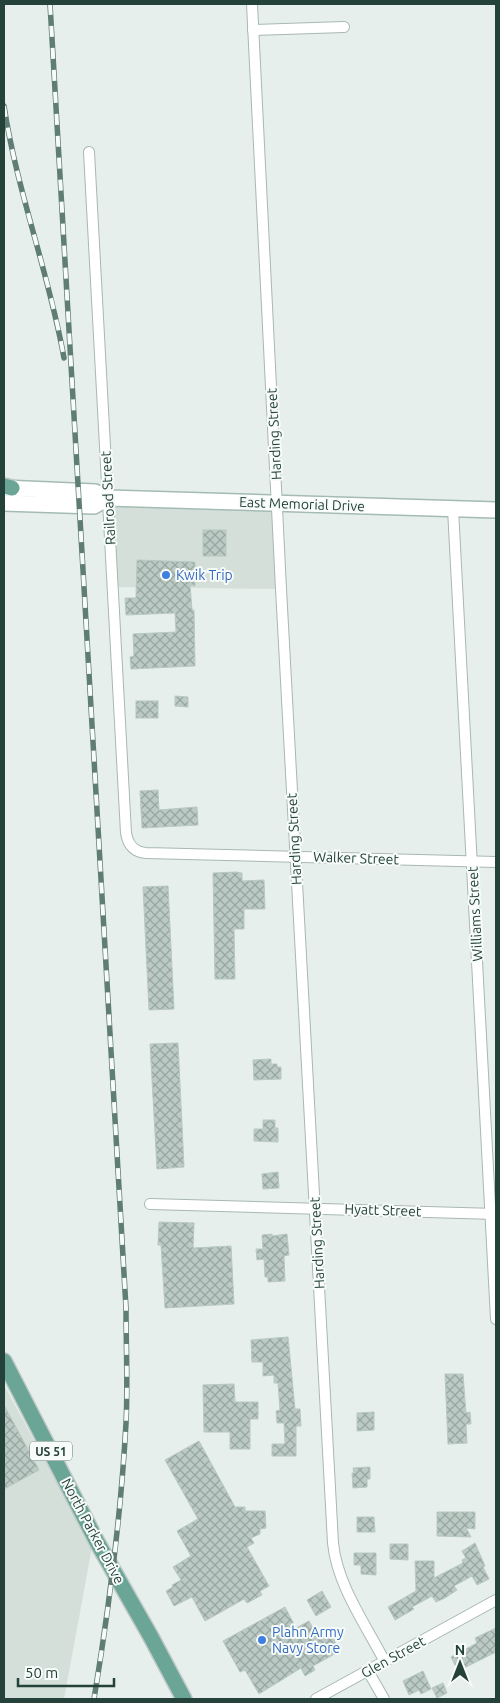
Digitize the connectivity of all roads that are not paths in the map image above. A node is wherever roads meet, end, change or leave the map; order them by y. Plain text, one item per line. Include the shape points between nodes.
1 (252, 4) edge
2 (344, 27) dead end
3 (253, 30) junction
4 (90, 152) dead end
5 (7, 487) edge
6 (108, 498) junction
7 (4, 503) edge
8 (277, 504) junction
9 (453, 509) junction
10 (496, 510) edge
11 (129, 844) joint
12 (295, 856) junction
13 (473, 861) junction
14 (496, 862) edge
15 (150, 1204) dead end
16 (316, 1208) junction
17 (493, 1214) edge
18 (496, 1319) edge
19 (4, 1361) edge
20 (496, 1600) edge
21 (385, 1662) junction
22 (368, 1671) junction
23 (184, 1699) edge
24 (316, 1699) edge
25 (384, 1699) edge

1 - 3 street, Harding Street
2 - 3 street
3 - 8 street, Harding Street
4 - 6 street, Railroad Street
5 - 6 main road via 95,492
6 - 7 main road via 94,506
6 - 8 main road, East Memorial Drive
6 - 11 street, Railroad Street
8 - 9 main road, East Memorial Drive
8 - 12 street, Harding Street
9 - 10 main road, East Memorial Drive
9 - 13 street, Williams Street
11 - 12 street, Walker Street via 137,852 146,853
12 - 13 street, Walker Street
12 - 16 street, Harding Street
13 - 14 street, Walker Street
13 - 17 street, Williams Street
15 - 16 street, Hyatt Street
16 - 17 street, Hyatt Street
16 - 21 street, Harding Street via 334,1556 340,1578
17 - 18 street, Williams Street
19 - 23 main road, North Parker Drive / US 51 via 97,1542
20 - 21 street, Glen Street
21 - 22 street, Glen Street
22 - 24 street, Glen Street
22 - 25 street

